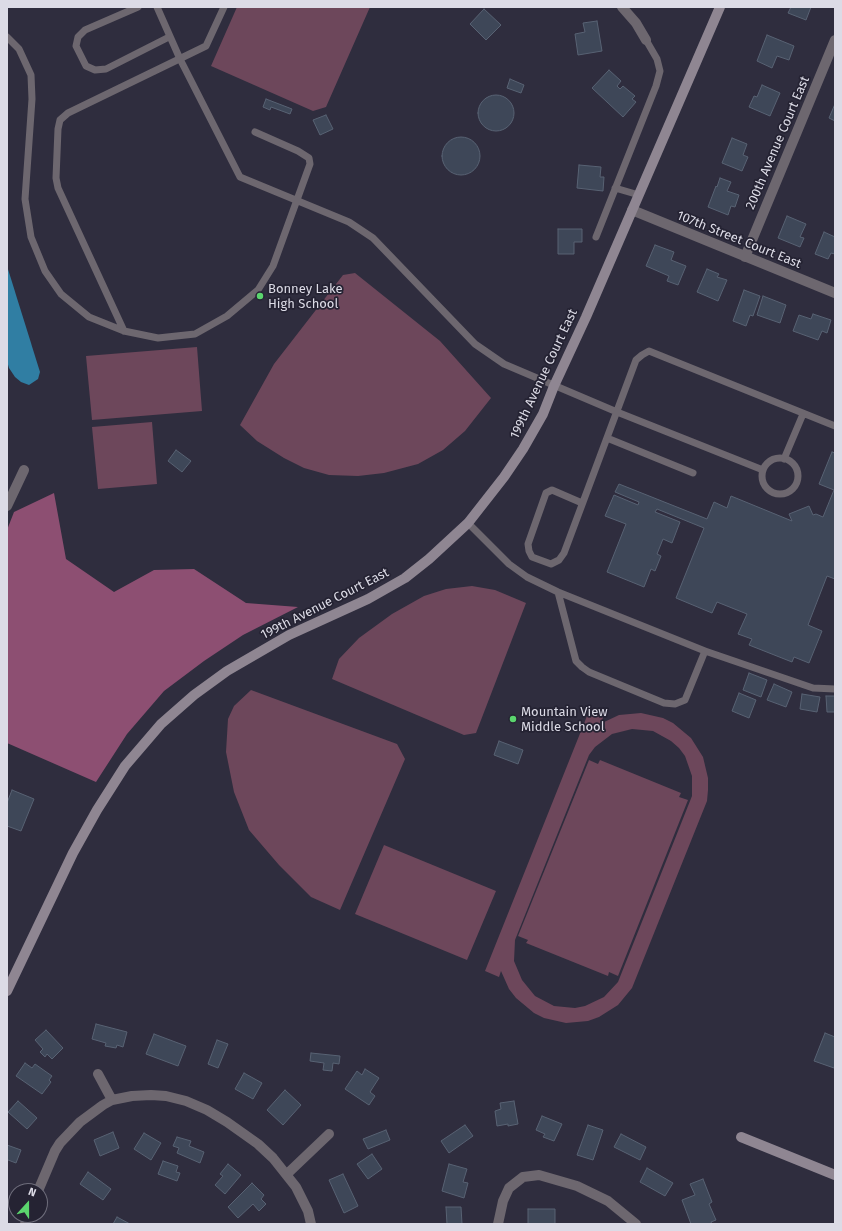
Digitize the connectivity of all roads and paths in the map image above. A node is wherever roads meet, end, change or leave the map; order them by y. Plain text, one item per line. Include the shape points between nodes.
1 (138, 7) edge
2 (157, 7) edge
3 (224, 7) edge
4 (622, 7) edge
5 (720, 7) edge
6 (7, 37) edge
7 (169, 37) junction
8 (646, 40) joint
9 (835, 40) edge
10 (180, 60) junction
11 (831, 61) edge
12 (255, 132) dead end
13 (615, 188) junction
14 (639, 195) junction
15 (298, 200) junction
16 (632, 210) junction
17 (596, 237) dead end
18 (745, 257) junction
19 (835, 293) edge
20 (124, 331) junction
21 (554, 386) junction
22 (617, 412) junction
23 (803, 414) junction
24 (835, 426) edge
25 (607, 438) junction
26 (784, 459) junction
27 (24, 470) dead end
28 (763, 470) junction
29 (693, 473) dead end
30 (582, 503) junction
31 (7, 506) edge
32 (468, 523) junction
33 (558, 592) junction
34 (705, 650) junction
35 (835, 689) edge
36 (7, 991) edge
37 (98, 1074) dead end
38 (112, 1100) junction
39 (329, 1134) dead end
40 (741, 1137) dead end
41 (287, 1174) junction
42 (835, 1175) edge
43 (41, 1183) edge
44 (311, 1224) edge
45 (498, 1224) edge
46 (636, 1224) edge

1 - 7 lane via 85,30 78,37 76,46 86,66 95,70 106,69
2 - 7 lane
3 - 10 lane via 206,46
4 - 8 street
5 - 14 main road, 199th Avenue Court East
6 - 20 lane via 19,49 31,75 32,99 25,199 31,237 45,271 61,294 89,317
7 - 10 lane
8 - 13 lane via 657,59 660,71
9 - 11 street, 200th Avenue Court East
10 - 15 lane via 240,176
10 - 20 lane via 68,113 60,120 58,129 58,188
11 - 18 street, 200th Avenue Court East
12 - 15 lane via 309,158 310,164
13 - 14 lane
13 - 17 lane
14 - 16 main road, 199th Avenue Court East
15 - 20 lane via 273,266 258,290 228,316 195,334 158,338
15 - 21 lane via 349,222 373,238 475,344 504,364
16 - 18 street, 107th Street Court East
16 - 21 main road, 199th Avenue Court East
18 - 19 street, 107th Street Court East
21 - 22 lane
21 - 32 main road, 199th Avenue Court East via 543,414 523,449
22 - 23 lane via 636,360 649,351
22 - 25 lane
22 - 28 lane
23 - 24 lane
23 - 26 lane
25 - 29 lane
25 - 30 lane
26 - 28 lane via 770,461
26 - 28 lane via 791,462 798,472 797,483 790,491 779,494 769,490 763,481
27 - 31 street
30 - 30 lane via 564,553 559,560 551,564 532,557 528,544 546,493 552,490
32 - 33 lane via 509,564 527,577
32 - 36 main road, 199th Avenue Court East via 405,578 368,599 289,634 227,671 161,724 110,788 73,854
33 - 34 lane
33 - 34 lane via 576,661 589,672 664,703 675,704 685,700
34 - 35 lane via 812,688
37 - 38 street
38 - 41 street via 151,1095 186,1101 207,1110 258,1144
38 - 43 street via 80,1122 60,1143
39 - 41 street
40 - 42 main road
41 - 44 street via 302,1198
45 - 46 street via 503,1201 510,1188 523,1177 539,1175 577,1186 608,1201

